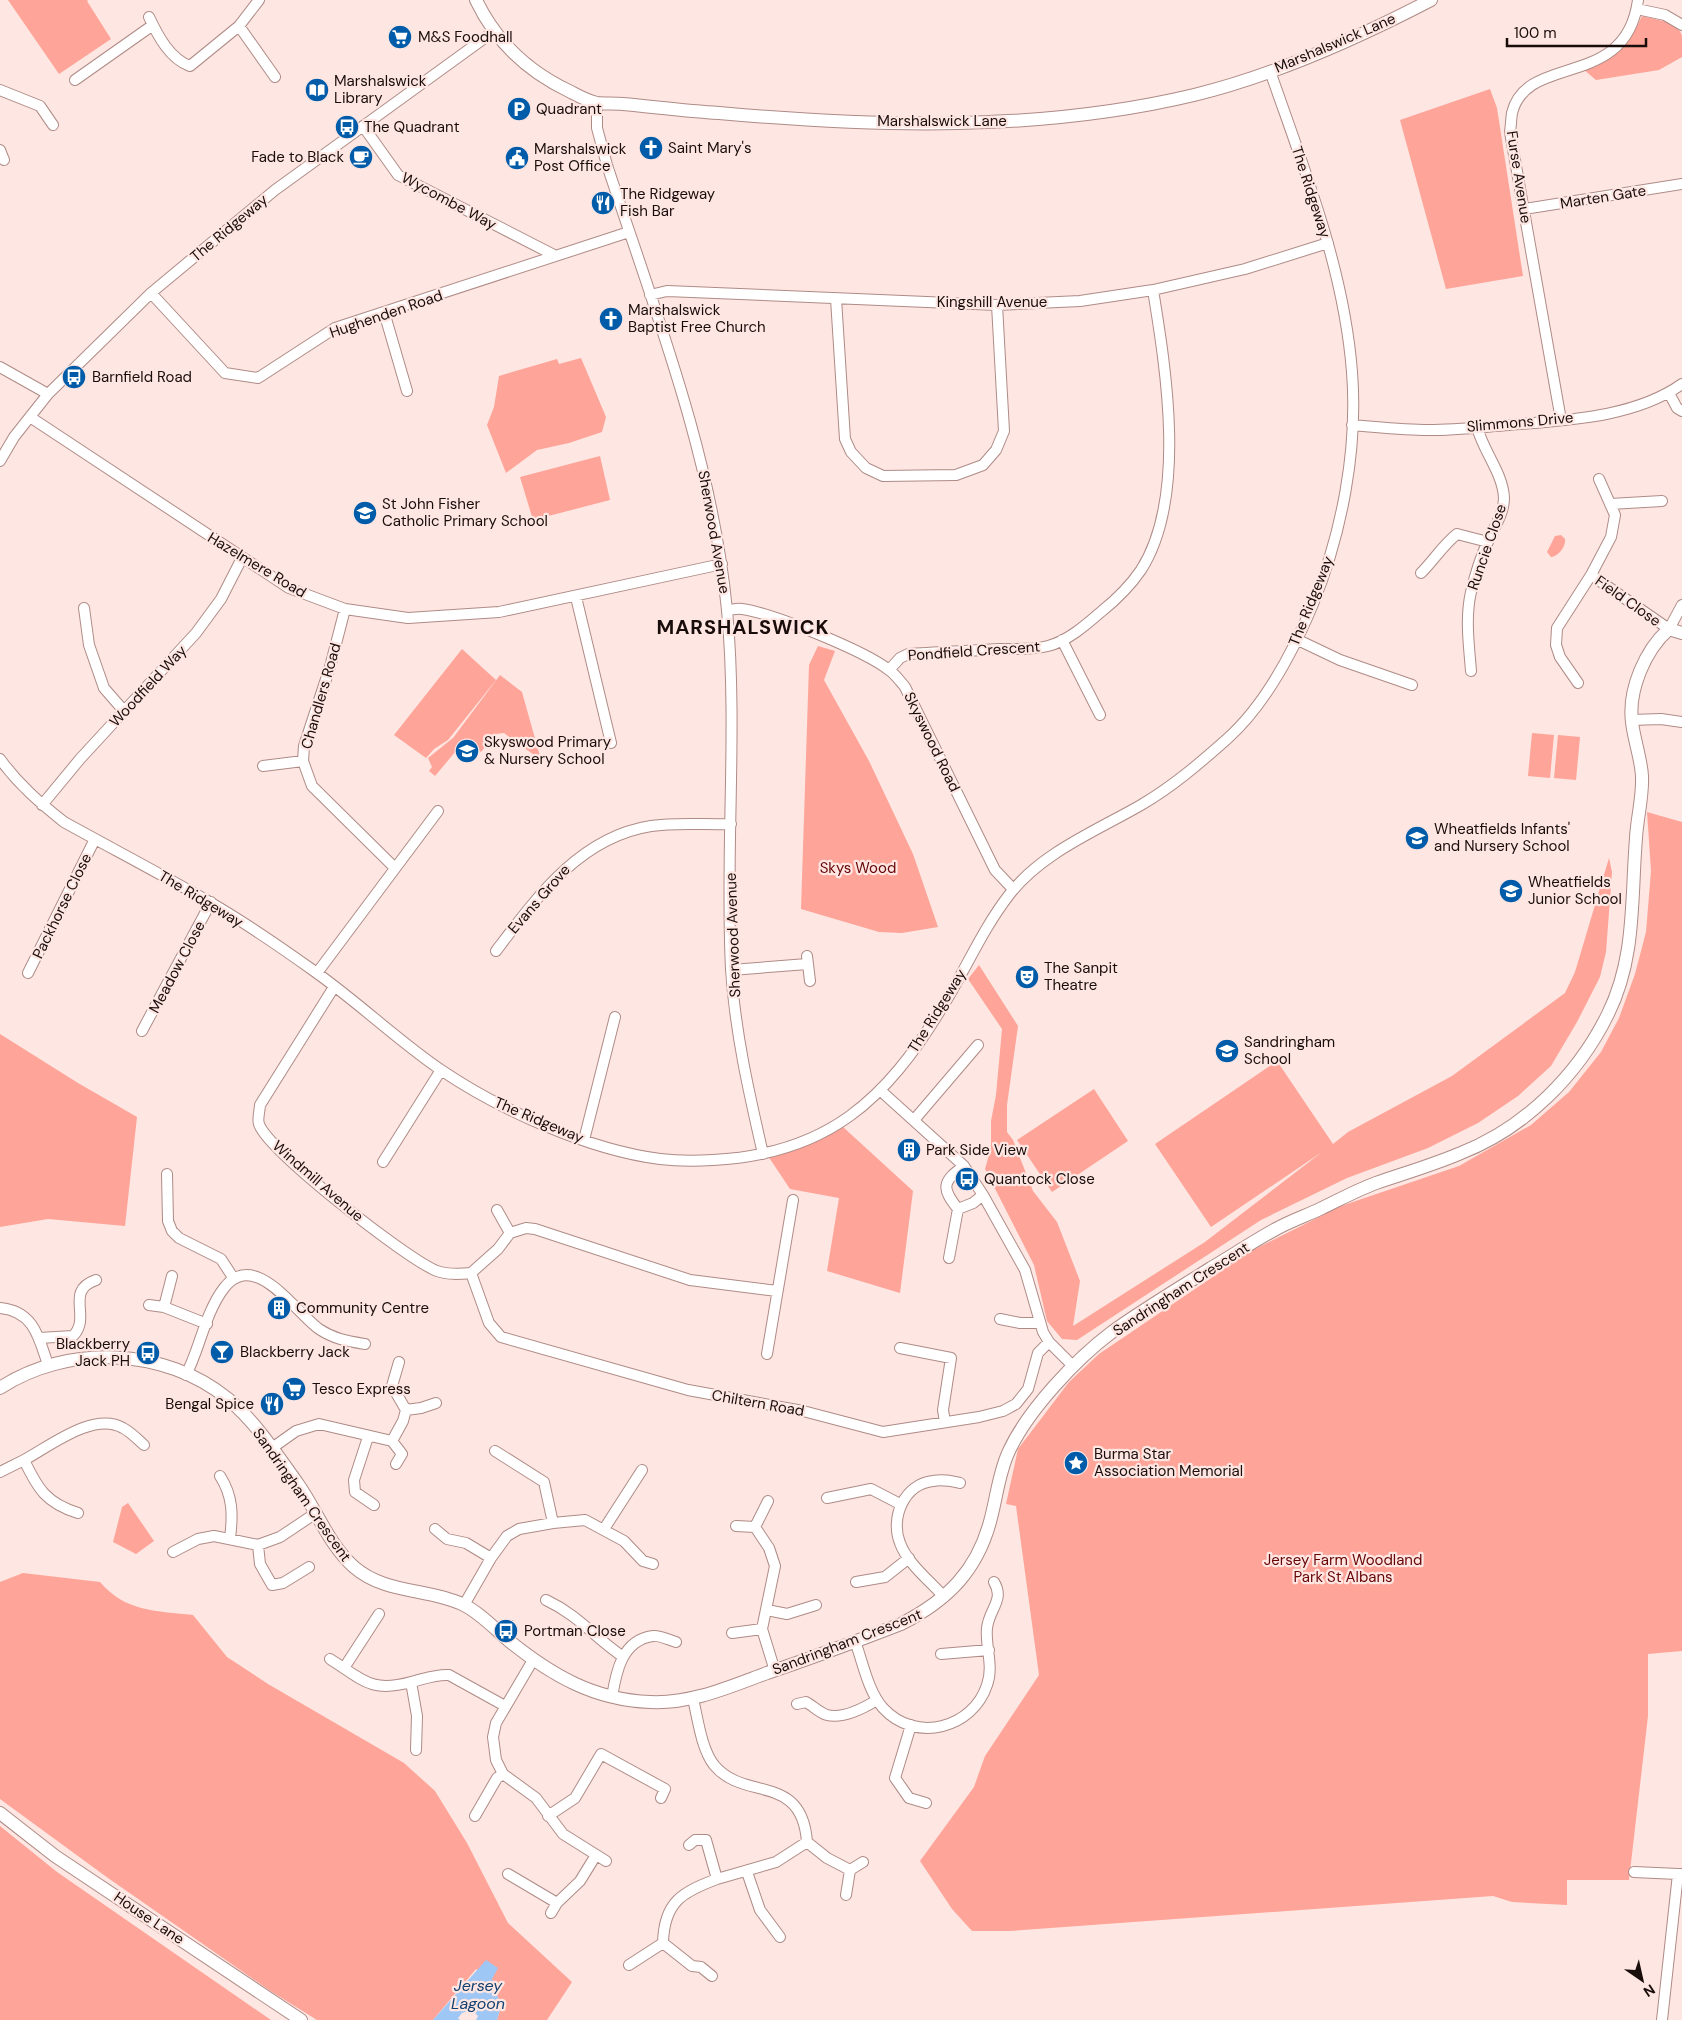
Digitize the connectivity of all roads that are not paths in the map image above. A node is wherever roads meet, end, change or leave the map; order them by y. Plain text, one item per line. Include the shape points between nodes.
1 (259, 0) edge
2 (476, 0) edge
3 (1431, 0) edge
4 (1638, 4) edge
5 (1682, 24) edge
6 (239, 26) junction
7 (493, 32) junction
8 (1270, 71) junction
9 (275, 78) dead end
10 (75, 80) dead end
11 (0, 90) edge
12 (597, 103) junction
13 (53, 125) dead end
14 (363, 126) junction
15 (0, 150) edge
16 (4, 160) dead end
17 (1682, 184) edge
18 (1524, 209) junction
19 (629, 232) junction
20 (1328, 243) junction
21 (554, 255) junction
22 (1153, 290) junction
23 (151, 293) junction
24 (650, 295) junction
25 (836, 300) junction
26 (997, 305) junction
27 (384, 312) junction
28 (0, 367) edge
29 (1682, 384) edge
30 (407, 391) dead end
31 (1669, 393) junction
32 (48, 394) junction
33 (1682, 412) edge
34 (30, 417) junction
35 (1561, 420) junction
36 (1352, 425) junction
37 (1477, 427) junction
38 (0, 461) edge
39 (1599, 479) dead end
40 (1662, 501) dead end
41 (1610, 504) junction
42 (1488, 542) junction
43 (242, 558) junction
44 (722, 564) junction
45 (1421, 573) dead end
46 (1591, 575) junction
47 (576, 597) junction
48 (1682, 605) edge
49 (84, 608) dead end
50 (345, 609) junction
51 (727, 610) junction
52 (1669, 629) junction
53 (1682, 633) edge
54 (1062, 640) junction
55 (1298, 640) junction
56 (890, 670) junction
57 (1471, 671) dead end
58 (1578, 683) dead end
59 (1412, 685) dead end
60 (124, 711) junction
61 (1100, 715) dead end
62 (1631, 720) junction
63 (1682, 722) edge
64 (611, 743) dead end
65 (0, 759) edge
66 (304, 761) junction
67 (263, 766) dead end
68 (42, 805) junction
69 (438, 811) dead end
70 (731, 824) junction
71 (95, 839) junction
72 (394, 867) junction
73 (1014, 889) junction
74 (211, 902) junction
75 (496, 951) dead end
76 (731, 970) junction
77 (28, 973) dead end
78 (317, 973) junction
79 (810, 981) dead end
80 (334, 987) junction
81 (615, 1017) dead end
82 (142, 1031) dead end
83 (978, 1045) dead end
84 (441, 1070) junction
85 (881, 1091) junction
86 (914, 1120) junction
87 (584, 1140) junction
88 (763, 1154) junction
89 (383, 1162) dead end
90 (964, 1166) junction
91 (167, 1174) dead end
92 (983, 1195) junction
93 (793, 1200) dead end
94 (958, 1209) junction
95 (497, 1210) dead end
96 (510, 1233) junction
97 (949, 1258) dead end
98 (471, 1273) junction
99 (172, 1276) dead end
100 (234, 1279) junction
101 (96, 1280) dead end
102 (777, 1291) junction
103 (149, 1305) dead end
104 (164, 1307) junction
105 (0, 1308) edge
106 (1000, 1319) dead end
107 (1039, 1323) junction
108 (207, 1324) junction
109 (39, 1338) junction
110 (1049, 1342) junction
111 (365, 1344) dead end
112 (900, 1348) dead end
113 (768, 1354) dead end
114 (399, 1362) dead end
115 (48, 1365) junction
116 (1073, 1366) junction
117 (186, 1375) junction
118 (0, 1388) edge
119 (436, 1403) dead end
120 (406, 1410) junction
121 (945, 1422) junction
122 (368, 1437) junction
123 (392, 1441) junction
124 (144, 1445) dead end
125 (272, 1448) junction
126 (494, 1451) dead end
127 (24, 1460) junction
128 (396, 1464) dead end
129 (642, 1470) dead end
130 (0, 1472) edge
131 (220, 1476) dead end
132 (960, 1483) dead end
133 (827, 1498) dead end
134 (768, 1501) dead end
135 (900, 1504) junction
136 (374, 1505) dead end
137 (78, 1513) dead end
138 (316, 1514) junction
139 (553, 1522) junction
140 (736, 1526) dead end
141 (755, 1526) junction
142 (434, 1529) dead end
143 (604, 1529) junction
144 (230, 1538) junction
145 (258, 1545) junction
146 (173, 1552) dead end
147 (491, 1558) junction
148 (909, 1558) junction
149 (653, 1564) dead end
150 (309, 1567) dead end
151 (856, 1582) dead end
152 (994, 1582) dead end
153 (944, 1597) junction
154 (546, 1600) dead end
155 (464, 1605) junction
156 (816, 1605) dead end
157 (767, 1610) junction
158 (379, 1614) dead end
159 (762, 1629) junction
160 (732, 1633) dead end
161 (855, 1641) junction
162 (676, 1642) dead end
163 (989, 1650) junction
164 (942, 1654) dead end
165 (622, 1656) junction
166 (330, 1659) dead end
167 (533, 1660) junction
168 (344, 1668) junction
169 (775, 1670) junction
170 (411, 1682) junction
171 (612, 1697) junction
172 (693, 1699) junction
173 (877, 1700) junction
174 (797, 1704) dead end
175 (506, 1706) junction
176 (911, 1725) junction
177 (416, 1750) dead end
178 (503, 1774) junction
179 (661, 1798) dead end
180 (926, 1803) dead end
181 (0, 1813) edge
182 (475, 1816) dead end
183 (548, 1816) junction
184 (807, 1842) junction
185 (689, 1845) dead end
186 (596, 1855) junction
187 (606, 1861) dead end
188 (863, 1862) dead end
189 (850, 1870) junction
190 (747, 1872) junction
191 (1634, 1872) dead end
192 (508, 1874) dead end
193 (1680, 1874) edge
194 (717, 1879) junction
195 (846, 1895) dead end
196 (557, 1903) junction
197 (551, 1913) dead end
198 (780, 1937) dead end
199 (663, 1943) junction
200 (628, 1966) dead end
201 (712, 1976) dead end
202 (301, 2020) edge
203 (1662, 2020) edge

1 - 6 street
2 - 7 street, Marshalswick Lane
3 - 8 street, Marshalswick Lane
4 - 5 street
4 - 18 street, Furse Avenue via 1634,22 1621,43 1604,58 1538,80 1512,111 1510,132
6 - 9 street
6 - 10 street via 190,66 175,58 151,21
7 - 12 street, Marshalswick Lane via 524,65 555,84
7 - 14 street, The Ridgeway
8 - 12 street, Marshalswick Lane via 1194,95 1116,110 960,124 779,118
8 - 20 street, The Ridgeway
11 - 13 street via 40,106
12 - 19 street, Sherwood Avenue via 600,140
14 - 21 street, Wycombe Way via 398,176
14 - 23 street, The Ridgeway via 250,209
15 - 16 street
17 - 18 street, Marten Gate
18 - 35 street, Furse Avenue
19 - 21 street, Hughenden Road
19 - 24 street, Sherwood Avenue
20 - 22 street, Kingshill Avenue via 1246,269
20 - 36 street, The Ridgeway via 1352,372
21 - 27 street, Hughenden Road
22 - 26 street, Kingshill Avenue via 1080,301
22 - 54 street, Pondfield Crescent via 1164,355 1169,420 1163,510 1152,547 1141,569 1122,594 1091,621
23 - 27 street, Hughenden Road via 229,375 258,378 335,328
23 - 32 street, The Ridgeway
24 - 25 street, Kingshill Avenue via 666,291
24 - 44 street, Sherwood Avenue via 698,448
25 - 26 street, Kingshill Avenue
25 - 26 street via 845,439 851,452 866,468 883,476 956,475 983,465 996,450 1004,431
27 - 30 street
28 - 32 street
29 - 31 street, Slimmons Drive
31 - 33 street
31 - 35 street, Slimmons Drive via 1648,402
32 - 34 street, The Ridgeway
34 - 38 street, The Ridgeway
34 - 43 street, Hazelmere Road
35 - 37 street, Slimmons Drive
36 - 37 street, Slimmons Drive via 1429,430
36 - 55 street, The Ridgeway via 1336,534 1318,592
37 - 42 street, Runcie Close via 1500,480 1504,499 1500,519
39 - 41 street
40 - 41 street
41 - 46 street via 1615,515 1612,537
42 - 45 street via 1457,534
42 - 57 street, Runcie Close via 1471,592 1468,627
43 - 50 street, Hazelmere Road via 290,588
43 - 60 street, Woodfield Way via 222,599 196,633
44 - 47 street, Hazelmere Road
44 - 51 street, Sherwood Avenue
46 - 52 street, Field Close
46 - 58 street, Field Close via 1557,628 1556,645 1560,657
47 - 50 street, Hazelmere Road via 499,612 436,618 408,618
47 - 64 street
48 - 52 street
49 - 60 street via 89,645 104,688
50 - 66 street, Chandlers Road via 304,746
51 - 56 street, Skyswood Road via 759,613 817,634
51 - 70 street, Sherwood Avenue
52 - 53 street
52 - 62 street, Sandringham Crescent via 1655,641 1645,662 1634,693
54 - 56 street, Pondfield Crescent via 1036,648 908,654
54 - 61 street
55 - 59 street via 1340,660
55 - 73 street, The Ridgeway via 1268,690 1233,734 1154,797 1052,856 1028,873
56 - 73 street, Skyswood Road via 905,687 995,870
60 - 68 street, Woodfield Way
62 - 63 street
62 - 116 street, Sandringham Crescent via 1642,777 1630,939 1623,975 1610,1011 1572,1071 1535,1108 1501,1132 1462,1153 1374,1184 1277,1228 1142,1311 1094,1346
65 - 68 street, The Ridgeway via 13,777
66 - 67 street
66 - 72 street, Chandlers Road via 312,786
68 - 71 street, The Ridgeway
69 - 72 street
70 - 75 street, Evans Grove via 652,826 616,835 592,848 557,877
70 - 76 street, Sherwood Avenue
71 - 74 street, The Ridgeway
71 - 77 street, Packhorse Close
72 - 78 street
73 - 85 street, The Ridgeway via 984,930 918,1046
74 - 78 street, The Ridgeway
74 - 82 street, Meadow Close
76 - 79 street via 807,960
76 - 88 street, Sherwood Avenue via 741,1051
78 - 80 street, The Ridgeway
80 - 84 street, The Ridgeway
80 - 98 street, Windmill Avenue via 260,1105 259,1124 274,1143 336,1201 394,1244 438,1272
81 - 87 street via 608,1029
83 - 86 street
84 - 87 street, The Ridgeway via 483,1095
84 - 89 street
85 - 86 street
85 - 88 street, The Ridgeway via 836,1127 798,1144
86 - 90 street
87 - 88 street, The Ridgeway via 660,1159 707,1160
90 - 92 street
90 - 94 street via 949,1179 945,1188
91 - 100 street via 168,1220 172,1231 178,1238 221,1259
92 - 94 street
92 - 107 street via 1025,1270
93 - 102 street
94 - 97 street
95 - 96 street
96 - 98 street
96 - 102 street via 535,1229 690,1280
98 - 121 street, Chiltern Road via 489,1323 501,1338 523,1345 688,1390 803,1411 883,1432
99 - 104 street
100 - 108 street via 220,1295
100 - 111 street via 263,1279 317,1328 339,1340
101 - 109 street via 86,1283 80,1292 78,1331 73,1336
102 - 113 street
103 - 104 street
104 - 108 street
105 - 109 street via 23,1315
106 - 107 street
107 - 110 street
108 - 117 street
109 - 115 street
110 - 116 street
110 - 121 street, Chiltern Road via 1038,1353 1028,1389 1016,1404 995,1413
112 - 121 street via 951,1358 943,1410
114 - 120 street via 392,1386
115 - 117 street, Sandringham Crescent via 86,1358 120,1358 159,1364
115 - 118 street, Sandringham Crescent
116 - 153 street, Sandringham Crescent via 1015,1440 1004,1462 990,1521 978,1554 963,1578
117 - 125 street, Sandringham Crescent via 227,1398
119 - 120 street
120 - 123 street
122 - 123 street
122 - 125 street via 319,1424 296,1431
122 - 136 street via 354,1480 355,1492
123 - 128 street via 402,1454
124 - 127 street via 124,1428 94,1423
125 - 138 street, Sandringham Crescent
126 - 139 street via 544,1482
127 - 130 street
127 - 137 street via 42,1494
129 - 143 street
131 - 144 street via 228,1489 232,1508
132 - 135 street via 931,1481 914,1488
133 - 135 street via 871,1489
134 - 141 street
135 - 148 street via 896,1527 900,1545
138 - 145 street via 280,1537
138 - 155 street, Sandringham Crescent via 342,1555 356,1569 381,1584 434,1594
139 - 143 street via 585,1520
139 - 147 street via 519,1529 507,1536
140 - 141 street
141 - 157 street via 776,1566
142 - 147 street via 447,1539 466,1543
143 - 149 street via 624,1541 643,1561
144 - 145 street
144 - 146 street via 198,1538
145 - 150 street via 260,1564 272,1585 283,1583
147 - 155 street
148 - 151 street via 885,1577
148 - 153 street
152 - 163 street via 998,1588 998,1601 986,1628
153 - 161 street, Sandringham Crescent via 928,1610 901,1624
154 - 165 street via 568,1611
155 - 167 street, Sandringham Crescent
156 - 157 street via 787,1614
157 - 159 street
158 - 168 street
159 - 160 street
159 - 169 street
161 - 169 street, Sandringham Crescent
161 - 173 street
162 - 165 street via 654,1636 640,1640
163 - 164 street
163 - 176 street via 988,1682 977,1705 968,1715 942,1727 930,1729
165 - 171 street
166 - 168 street
167 - 171 street, Sandringham Crescent via 566,1681
167 - 175 street
168 - 170 street via 368,1684 379,1687
169 - 172 street, Sandringham Crescent
170 - 175 street via 440,1674 449,1675
170 - 177 street via 417,1716
171 - 172 street, Sandringham Crescent via 652,1702
172 - 184 street via 714,1765 727,1777 777,1792 789,1800 802,1820
173 - 174 street via 840,1716 827,1715 806,1702
173 - 176 street via 889,1714
175 - 178 street via 496,1723 493,1738 496,1760
176 - 180 street via 895,1778 909,1798
178 - 182 street via 497,1778
178 - 183 street via 536,1798
179 - 183 street via 665,1789 601,1754 575,1798
181 - 202 street, House Lane via 55,1856
183 - 186 street via 563,1834
184 - 189 street
184 - 190 street via 776,1862
185 - 194 street via 695,1840 708,1842
186 - 187 street
186 - 196 street via 580,1882
188 - 189 street
189 - 195 street
190 - 194 street
190 - 198 street via 760,1910
191 - 193 street
192 - 196 street
193 - 203 street
194 - 199 street via 690,1890 676,1900 665,1921
196 - 197 street
199 - 200 street
199 - 201 street via 692,1966

